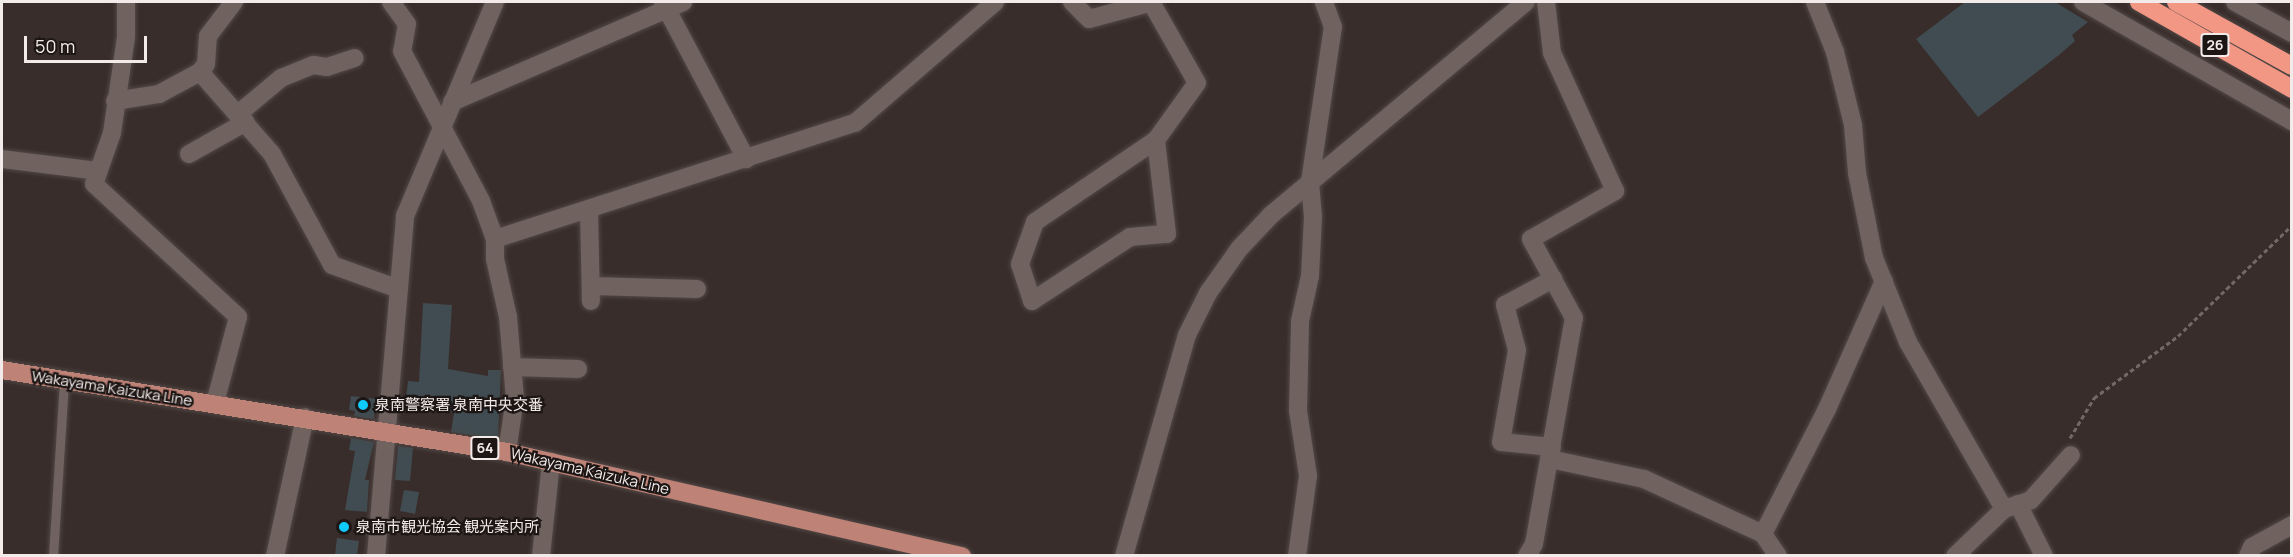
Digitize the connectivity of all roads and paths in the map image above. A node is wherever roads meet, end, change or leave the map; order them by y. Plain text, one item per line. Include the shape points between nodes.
1 (126, 2) edge
2 (234, 2) edge
3 (391, 2) edge
4 (495, 2) edge
5 (995, 2) edge
6 (1072, 2) edge
7 (1152, 2) edge
8 (1324, 2) edge
9 (1526, 2) edge
10 (1546, 2) edge
11 (1815, 2) edge
12 (2083, 2) edge
13 (2139, 2) edge
14 (2176, 2) edge
15 (2235, 2) edge
16 (671, 4) edge
17 (2292, 33) edge
18 (355, 58) dead end
19 (2292, 66) edge
20 (200, 72) junction
21 (2292, 89) edge
22 (115, 101) junction
23 (452, 102) junction
24 (242, 118) junction
25 (2292, 121) edge
26 (442, 128) junction
27 (1156, 140) junction
28 (189, 154) dead end
29 (2, 159) edge
30 (746, 159) junction
31 (98, 171) junction
32 (1310, 182) junction
33 (589, 209) junction
34 (2292, 225) edge
35 (495, 239) junction
36 (1553, 279) junction
37 (1884, 280) junction
38 (399, 289) junction
39 (697, 289) dead end
40 (512, 367) junction
41 (578, 369) dead end
42 (2, 370) edge
43 (64, 381) junction
44 (215, 403) junction
45 (305, 417) junction
46 (388, 430) junction
47 (2070, 447) joint
48 (507, 452) junction
49 (1550, 453) junction
50 (551, 462) junction
51 (2011, 506) junction
52 (2292, 525) edge
53 (1763, 534) junction
54 (53, 555) edge
55 (276, 555) edge
56 (376, 555) edge
57 (542, 555) edge
58 (962, 555) edge
59 (1124, 555) edge
60 (1297, 555) edge
61 (1527, 555) edge
62 (1778, 555) edge
63 (1954, 555) edge
64 (2043, 555) edge
65 (2248, 555) edge

1 - 22 street via 126,37
2 - 20 street via 207,36 206,64
3 - 26 street via 407,24 402,51
4 - 23 street
5 - 30 street via 855,123
6 - 7 street via 1089,19
7 - 27 street via 1197,83
8 - 32 street via 1333,27
9 - 32 street
10 - 36 street via 1552,53 1615,191 1531,239
11 - 37 street via 1835,52 1853,124 1859,184 1874,258
12 - 25 street
13 - 21 highway, 26
14 - 19 highway, 26
15 - 17 street
16 - 23 street
16 - 30 street
18 - 24 street via 327,67 314,65 281,78
20 - 22 street via 159,94
20 - 24 street
22 - 31 street via 112,133
23 - 26 street
24 - 28 street
24 - 38 street via 272,154 332,265
26 - 35 street via 481,201
26 - 38 street via 405,216
27 - 27 street via 1167,234 1130,237 1032,301 1020,264 1035,222
29 - 31 street
30 - 33 street
31 - 44 street via 94,184 238,317
32 - 59 street via 1239,249 1208,292 1187,334
32 - 60 street via 1310,276 1300,321 1298,411 1308,476
33 - 35 street
33 - 39 street via 591,294
34 - 47 path via 2178,336 2094,398
35 - 40 street
36 - 49 street via 1574,318
36 - 49 street via 1505,305 1517,351 1501,442
37 - 51 street via 1908,342
37 - 53 street via 1827,409
38 - 46 street
40 - 41 street
40 - 48 street via 515,398
42 - 43 main road, Wakayama Kaizuka Line / 64
43 - 44 main road, Wakayama Kaizuka Line / 64
43 - 54 lane
44 - 45 main road, Wakayama Kaizuka Line / 64
45 - 46 main road, Wakayama Kaizuka Line / 64
45 - 55 street
46 - 48 main road, Wakayama Kaizuka Line / 64
46 - 56 street
47 - 51 street via 2031,500
48 - 50 main road, Wakayama Kaizuka Line / 64
49 - 53 street via 1644,479
49 - 61 street via 1534,544
50 - 57 street
50 - 58 main road, Wakayama Kaizuka Line / 64
51 - 63 street
51 - 64 street
52 - 65 street via 2252,547
53 - 62 street

